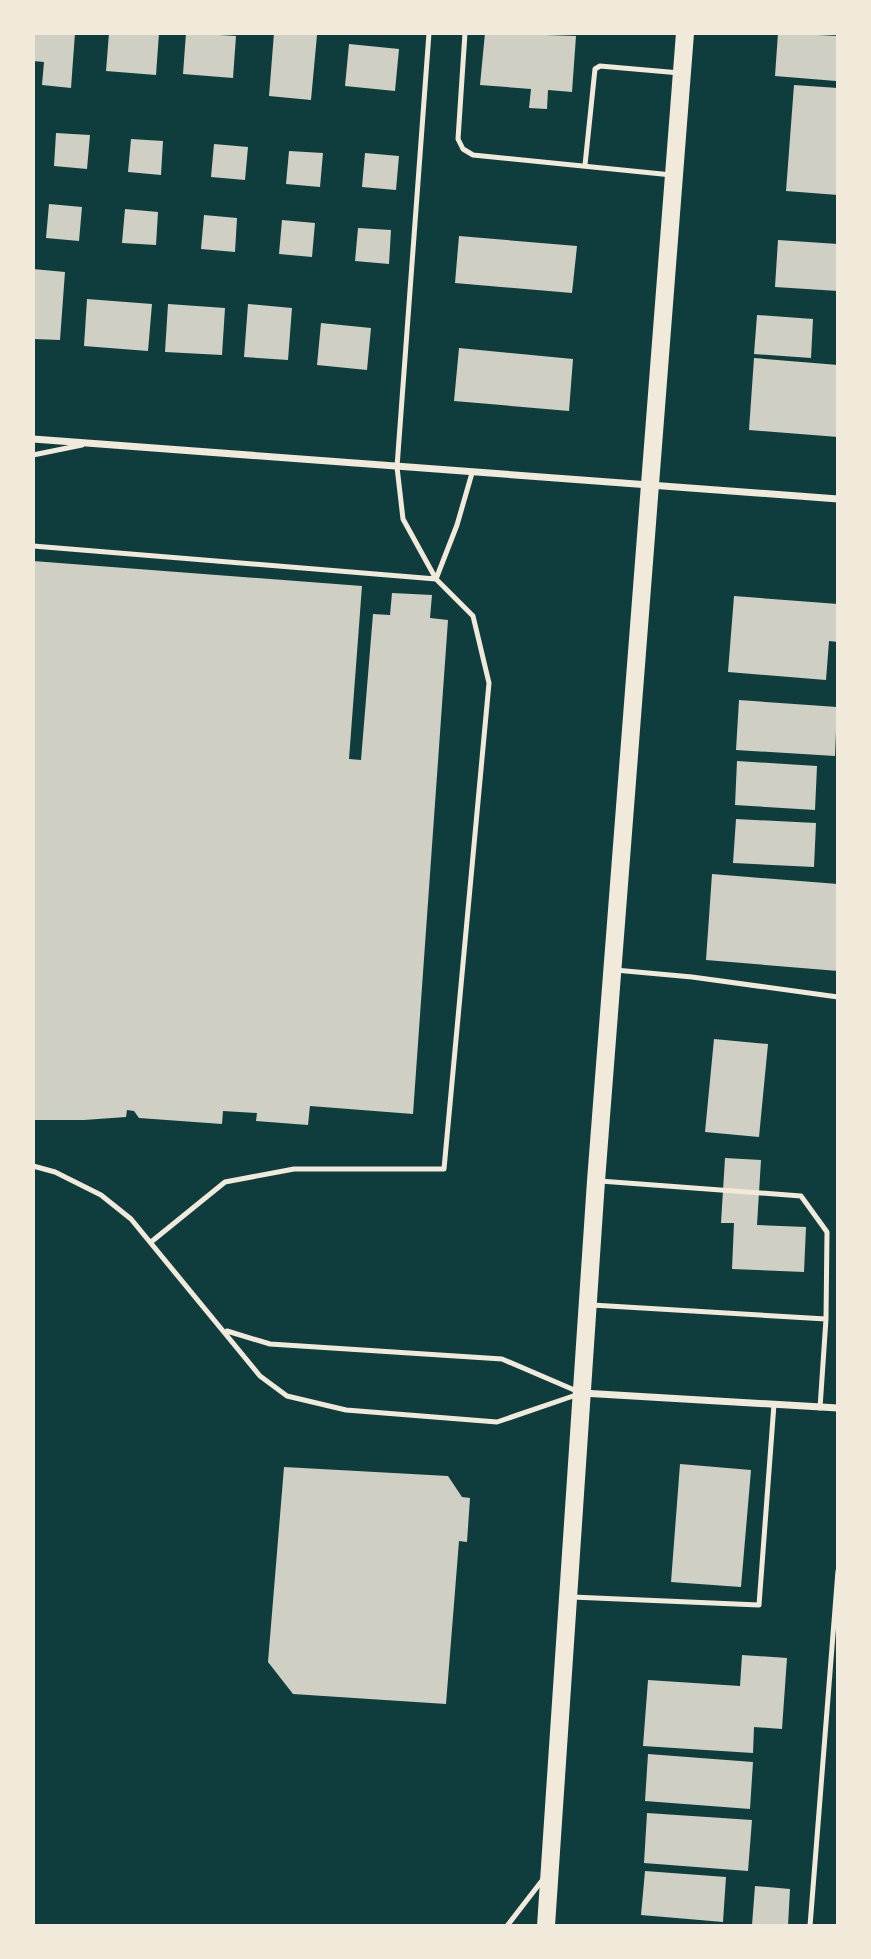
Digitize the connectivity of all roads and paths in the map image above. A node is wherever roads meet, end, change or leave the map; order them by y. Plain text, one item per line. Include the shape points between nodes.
1 (429, 33) edge
2 (465, 33) edge
3 (685, 33) edge
4 (682, 73) junction
5 (585, 165) junction
6 (674, 175) junction
7 (33, 439) edge
8 (89, 443) junction
9 (33, 455) edge
10 (397, 467) junction
11 (472, 473) junction
12 (649, 486) junction
13 (838, 499) edge
14 (33, 546) edge
15 (436, 579) junction
16 (612, 970) junction
17 (838, 997) edge
18 (33, 1166) edge
19 (596, 1181) junction
20 (151, 1242) junction
21 (587, 1304) junction
22 (826, 1319) junction
23 (224, 1329) junction
24 (581, 1393) junction
25 (774, 1404) junction
26 (821, 1408) junction
27 (838, 1408) edge
28 (838, 1571) edge
29 (568, 1597) junction
30 (550, 1870) junction
31 (507, 1926) edge
32 (547, 1926) edge
33 (810, 1926) edge

1 - 10 lane
2 - 5 lane via 458,139 463,149 473,155
3 - 4 main road
4 - 5 lane via 595,69
4 - 6 main road
5 - 6 lane
6 - 12 main road
7 - 8 street
8 - 9 lane
8 - 10 street
10 - 11 street
10 - 15 lane via 403,519
11 - 12 street
11 - 15 lane
12 - 13 street
12 - 16 main road
14 - 15 lane
15 - 20 lane via 472,616 489,683 444,1169 294,1169 225,1181
16 - 17 lane
16 - 19 main road
18 - 20 lane via 101,1195
19 - 21 main road
19 - 22 lane via 801,1196 827,1231
20 - 23 lane
21 - 22 lane
21 - 24 main road
22 - 26 lane
23 - 24 lane via 270,1344 502,1359
23 - 24 lane via 260,1376 287,1396 346,1410 497,1422
24 - 25 street
24 - 29 main road
25 - 26 street
25 - 29 lane via 759,1605
26 - 27 street
28 - 33 lane
29 - 30 main road
30 - 31 lane
30 - 32 main road

